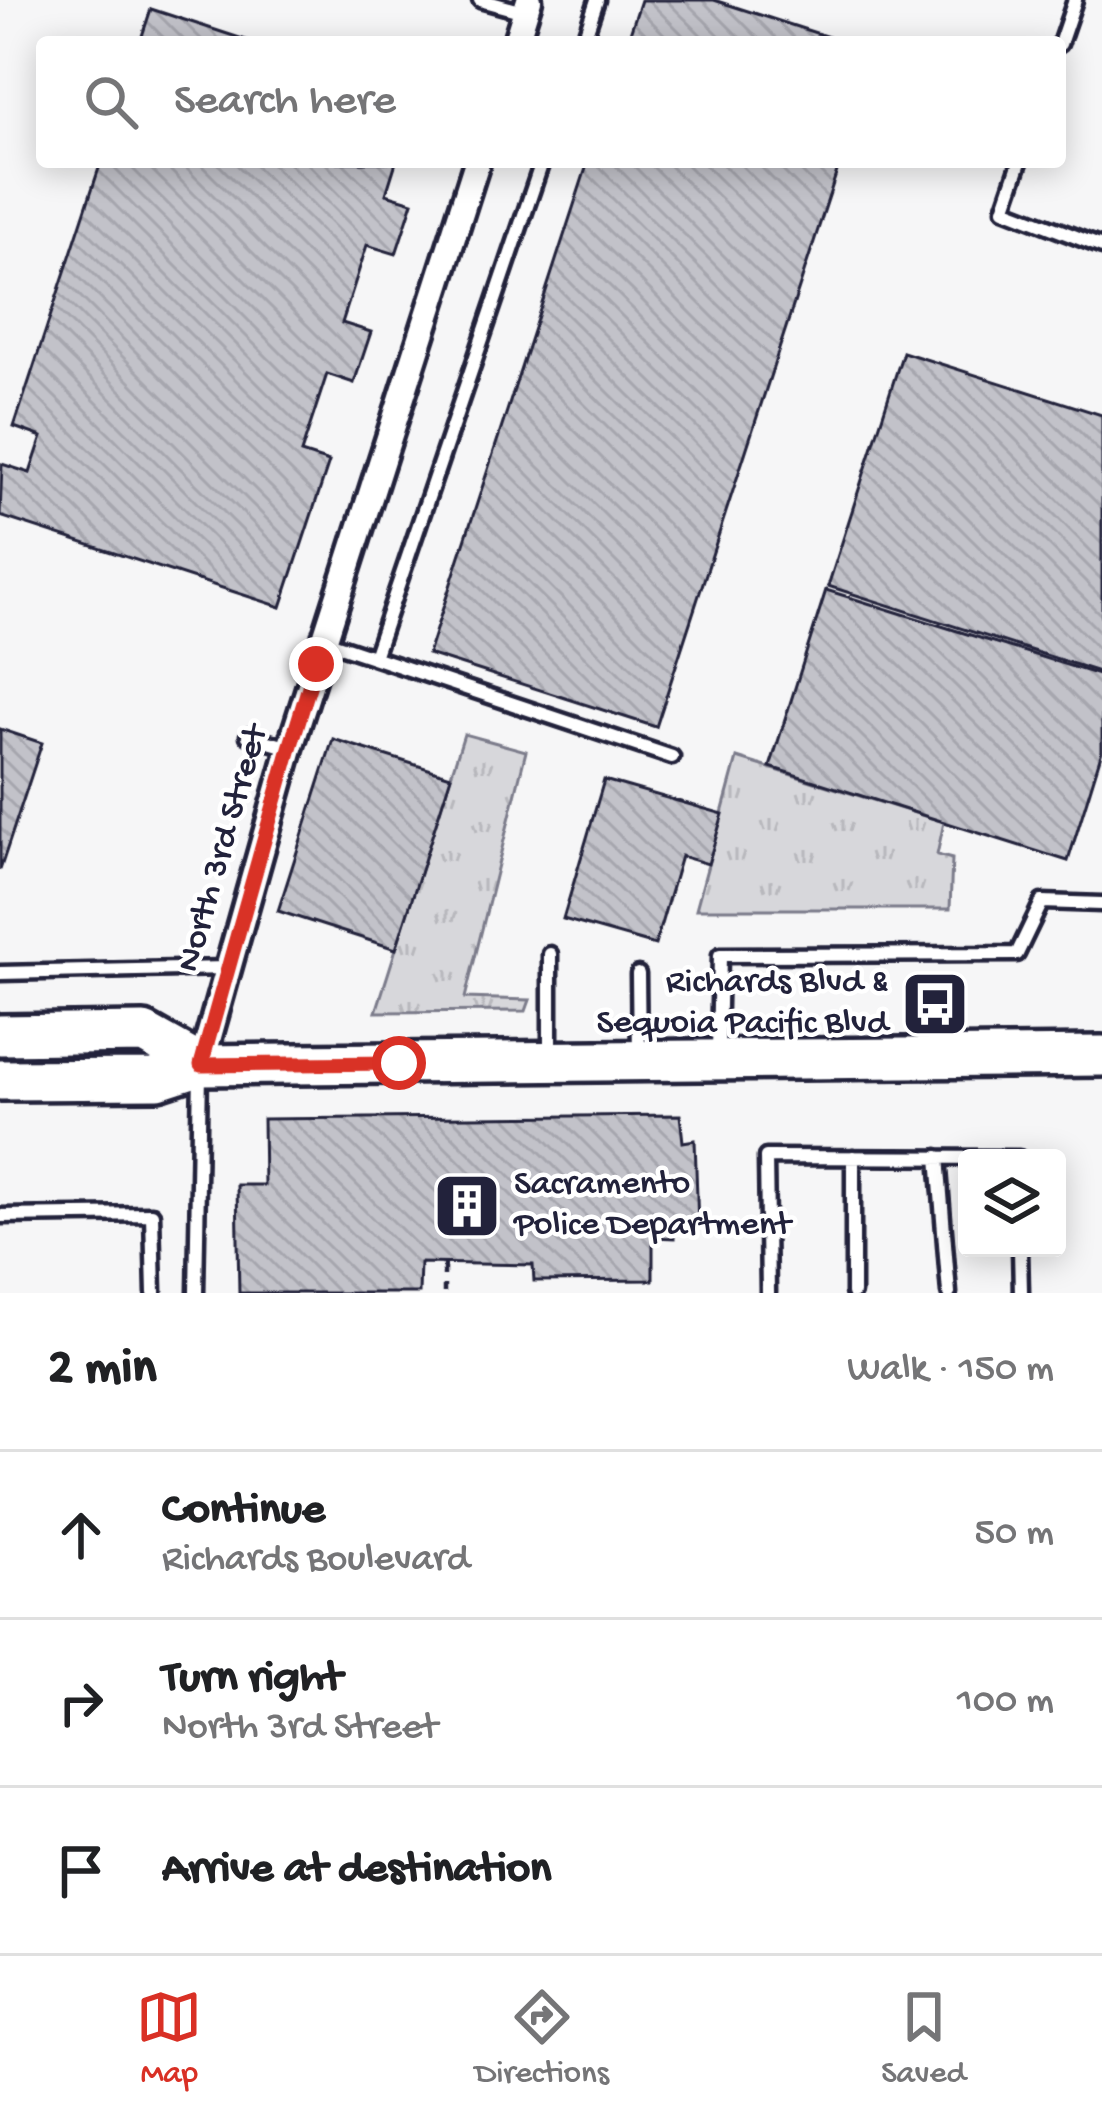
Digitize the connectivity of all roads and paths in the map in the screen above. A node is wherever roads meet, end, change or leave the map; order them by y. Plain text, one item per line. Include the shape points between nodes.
1 (480, 0) edge
2 (597, 0) edge
3 (1075, 0) edge
4 (527, 6) edge
5 (518, 36) edge
6 (585, 36) edge
7 (1063, 36) edge
8 (475, 168) edge
9 (540, 168) edge
10 (1018, 168) edge
11 (1102, 247) edge
12 (324, 641) junction
13 (374, 657) junction
14 (248, 736) dead end
15 (290, 748) junction
16 (673, 757) dead end
17 (1102, 904) edge
18 (550, 954) dead end
19 (227, 968) junction
20 (0, 973) edge
21 (638, 974) dead end
22 (0, 1035) edge
23 (1102, 1056) edge
24 (718, 1059) junction
25 (639, 1060) junction
26 (549, 1061) junction
27 (201, 1065) junction
28 (0, 1080) edge
29 (853, 1157) junction
30 (938, 1157) junction
31 (958, 1157) edge
32 (0, 1216) edge
33 (1020, 1257) edge
34 (444, 1264) dead end
35 (154, 1293) edge
36 (196, 1293) edge
37 (444, 1293) edge
38 (768, 1293) edge
39 (853, 1293) edge
40 (949, 1293) edge
41 (1021, 1293) edge

1 - 4 lane
2 - 6 lane
3 - 7 lane
4 - 5 street
8 - 12 street, North 3rd Street
9 - 13 lane
10 - 11 lane via 1004,209
12 - 13 lane
12 - 15 street, North 3rd Street
13 - 16 lane
14 - 15 lane
15 - 19 street, North 3rd Street
17 - 24 lane via 1042,902 1017,954 720,956
18 - 26 lane
19 - 20 lane
19 - 27 street, North 3rd Street
21 - 25 lane
22 - 27 main road via 145,1033
23 - 24 main road
24 - 25 main road
25 - 26 main road
26 - 27 main road
27 - 28 main road via 158,1079
27 - 36 lane, North 3rd Street
29 - 30 lane
29 - 38 lane via 766,1157
29 - 39 lane
30 - 31 lane
30 - 40 lane
32 - 35 lane via 152,1214
33 - 41 lane
34 - 37 path

